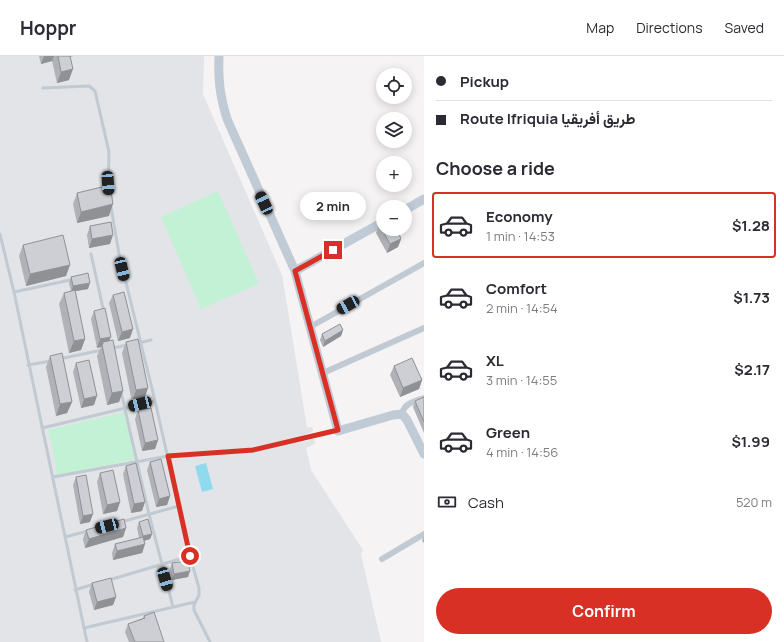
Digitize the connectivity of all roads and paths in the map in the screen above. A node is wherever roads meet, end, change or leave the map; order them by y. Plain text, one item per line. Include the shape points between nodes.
1 (219, 56) edge
2 (43, 88) dead end
3 (108, 192) edge
4 (424, 199) edge
5 (110, 200) edge
6 (412, 206) edge
7 (376, 226) edge
8 (0, 234) edge
9 (91, 254) dead end
10 (424, 263) edge
11 (295, 271) junction
12 (95, 274) junction
13 (88, 276) edge
14 (80, 277) edge
15 (14, 292) junction
16 (105, 318) edge
17 (310, 326) junction
18 (424, 328) edge
19 (151, 340) dead end
20 (110, 341) edge
21 (140, 342) junction
22 (112, 348) junction
23 (114, 356) edge
24 (28, 365) junction
25 (323, 373) junction
26 (120, 386) edge
27 (424, 398) edge
28 (155, 400) junction
29 (125, 408) junction
30 (402, 414) junction
31 (42, 428) junction
32 (338, 430) junction
33 (422, 444) edge
34 (424, 454) edge
35 (168, 456) junction
36 (137, 461) junction
37 (53, 477) junction
38 (179, 506) junction
39 (149, 514) junction
40 (118, 523) edge
41 (95, 529) edge
42 (424, 534) edge
43 (65, 537) junction
44 (190, 556) junction
45 (382, 559) dead end
46 (161, 565) junction
47 (104, 581) edge
48 (97, 583) edge
49 (76, 590) junction
50 (195, 602) junction
51 (173, 607) junction
52 (84, 628) junction
53 (87, 642) edge
54 (210, 642) edge

1 - 11 street via 218,78 227,119
2 - 3 lane via 89,86 95,90 109,152
4 - 6 street
5 - 21 lane via 119,254
7 - 11 street
8 - 15 lane
9 - 12 lane
10 - 17 street
11 - 17 street
12 - 13 lane
12 - 16 lane
14 - 15 lane
15 - 24 lane
17 - 25 street
18 - 25 street
19 - 21 lane
20 - 22 lane
21 - 22 lane
21 - 28 lane
22 - 23 lane
22 - 24 lane
24 - 31 lane
25 - 32 street
26 - 29 lane
27 - 30 street via 406,405
28 - 29 lane
28 - 35 lane
29 - 31 lane
29 - 36 lane
30 - 32 street via 393,414
30 - 33 street
31 - 37 lane
32 - 35 lane via 253,450
33 - 34 street
35 - 36 lane
35 - 38 lane
36 - 37 lane
36 - 39 lane
37 - 43 lane
38 - 39 lane
38 - 44 lane
39 - 40 lane
39 - 46 lane
41 - 43 lane
42 - 45 street
43 - 49 lane
44 - 46 lane
44 - 50 lane via 200,590
46 - 47 lane
46 - 51 lane
48 - 49 lane
49 - 52 lane
50 - 51 lane
50 - 54 lane via 195,612
51 - 52 lane
52 - 53 lane

